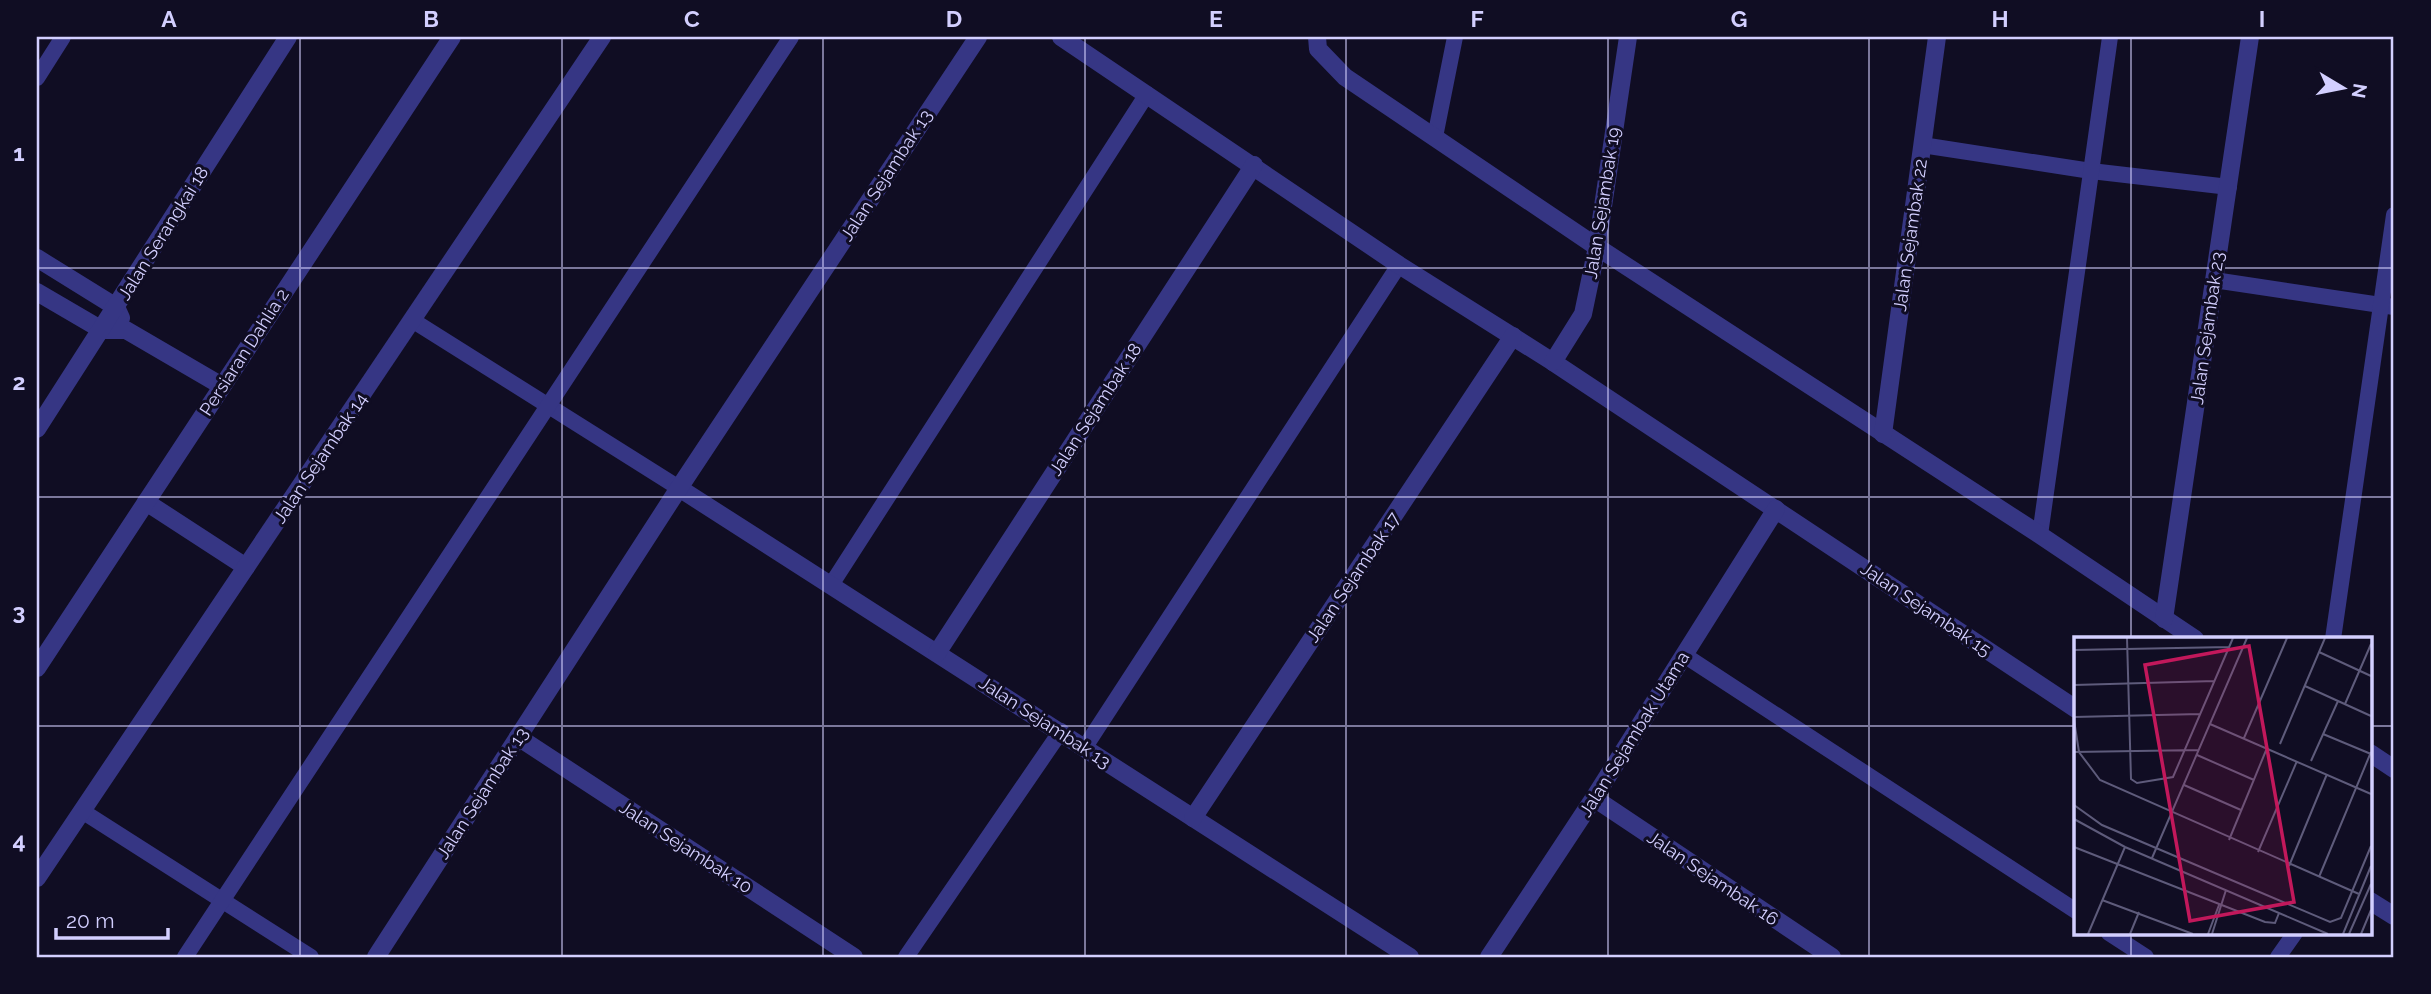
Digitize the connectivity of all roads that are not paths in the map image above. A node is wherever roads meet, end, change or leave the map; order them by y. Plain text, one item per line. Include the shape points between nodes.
1 (63, 37) edge
2 (288, 37) edge
3 (452, 37) edge
4 (602, 37) edge
5 (791, 37) edge
6 (978, 37) edge
7 (1061, 37) edge
8 (1455, 37) edge
9 (1628, 37) edge
10 (1937, 37) edge
11 (2110, 37) edge
12 (2250, 37) edge
13 (1317, 43) edge
14 (37, 78) edge
15 (1147, 94) junction
16 (1435, 137) junction
17 (1922, 145) junction
18 (1254, 165) junction
19 (2091, 171) junction
20 (2229, 187) junction
21 (2394, 215) edge
22 (1597, 247) junction
23 (37, 258) edge
24 (1399, 265) junction
25 (2214, 280) junction
26 (37, 292) edge
27 (2388, 305) edge
28 (116, 307) junction
29 (412, 320) junction
30 (102, 330) junction
31 (126, 330) junction
32 (1513, 336) junction
33 (1553, 362) junction
34 (222, 386) junction
35 (548, 406) junction
36 (37, 429) edge
37 (1883, 434) junction
38 (679, 488) junction
39 (146, 502) junction
40 (1776, 509) junction
41 (2040, 535) junction
42 (246, 567) junction
43 (831, 585) junction
44 (2164, 618) junction
45 (2192, 637) edge
46 (2333, 637) edge
47 (937, 653) junction
48 (1684, 655) junction
49 (37, 668) edge
50 (2074, 708) edge
51 (1061, 732) junction
52 (518, 737) junction
53 (1085, 747) junction
54 (2372, 754) edge
55 (2394, 769) edge
56 (1594, 798) junction
57 (82, 811) junction
58 (1193, 818) junction
59 (37, 878) edge
60 (223, 901) junction
61 (2372, 902) edge
62 (2074, 910) edge
63 (2394, 916) edge
64 (2111, 934) edge
65 (2294, 934) edge
66 (186, 957) edge
67 (311, 957) edge
68 (376, 957) edge
69 (854, 957) edge
70 (906, 957) edge
71 (1410, 957) edge
72 (1489, 957) edge
73 (1832, 957) edge
74 (2146, 957) edge
75 (2278, 957) edge

1 - 14 lane
2 - 28 street, Jalan Serangkai 18
3 - 34 street, Persiaran Dahlia 2
4 - 29 street, Jalan Sejambak 14
5 - 35 lane
6 - 38 street, Jalan Sejambak 13
7 - 15 street, Jalan Sejambak 15
8 - 16 lane
9 - 22 street, Jalan Sejambak 19
10 - 17 street, Jalan Sejambak 22
11 - 19 lane
12 - 20 street, Jalan Sejambak 23
13 - 16 street via 1345,77
15 - 18 street, Jalan Sejambak 15
15 - 43 lane
16 - 22 street
17 - 19 lane
17 - 37 street, Jalan Sejambak 22
18 - 24 street, Jalan Sejambak 15
18 - 47 street, Jalan Sejambak 18
19 - 20 lane
19 - 41 lane
20 - 25 street, Jalan Sejambak 23
21 - 27 lane
22 - 33 street, Jalan Sejambak 19 via 1583,314
22 - 37 street
23 - 28 street
24 - 32 street, Jalan Sejambak 15
24 - 53 lane
25 - 27 lane
25 - 44 street, Jalan Sejambak 23
26 - 30 street
27 - 46 lane
28 - 30 street, Jalan Serangkai 18
28 - 31 street
29 - 35 lane
29 - 42 street, Jalan Sejambak 14
30 - 31 street
30 - 36 street, Jalan Serangkai 18
31 - 34 street
32 - 33 street, Jalan Sejambak 15
32 - 58 street, Jalan Sejambak 17
33 - 40 street, Jalan Sejambak 15
34 - 39 street, Persiaran Dahlia 2
35 - 38 lane
35 - 60 lane
37 - 41 street
38 - 43 street, Jalan Sejambak 13
38 - 52 street, Jalan Sejambak 13
39 - 42 street
39 - 49 street, Persiaran Dahlia 2
40 - 48 street, Jalan Sejambak Utama
40 - 50 street, Jalan Sejambak 15
41 - 44 street
42 - 57 street, Jalan Sejambak 14
43 - 47 street, Jalan Sejambak 13
44 - 45 street
47 - 51 street, Jalan Sejambak 13
48 - 56 street, Jalan Sejambak Utama
48 - 62 lane
51 - 53 street, Jalan Sejambak 13
51 - 70 lane
52 - 68 street, Jalan Sejambak 13
52 - 69 street, Jalan Sejambak 10
53 - 58 street, Jalan Sejambak 13
54 - 55 street
56 - 72 street, Jalan Sejambak Utama
56 - 73 street, Jalan Sejambak 16
57 - 59 street, Jalan Sejambak 14
57 - 60 lane
58 - 71 street, Jalan Sejambak 13
60 - 66 lane
60 - 67 lane
61 - 63 street
64 - 74 lane
65 - 75 lane

